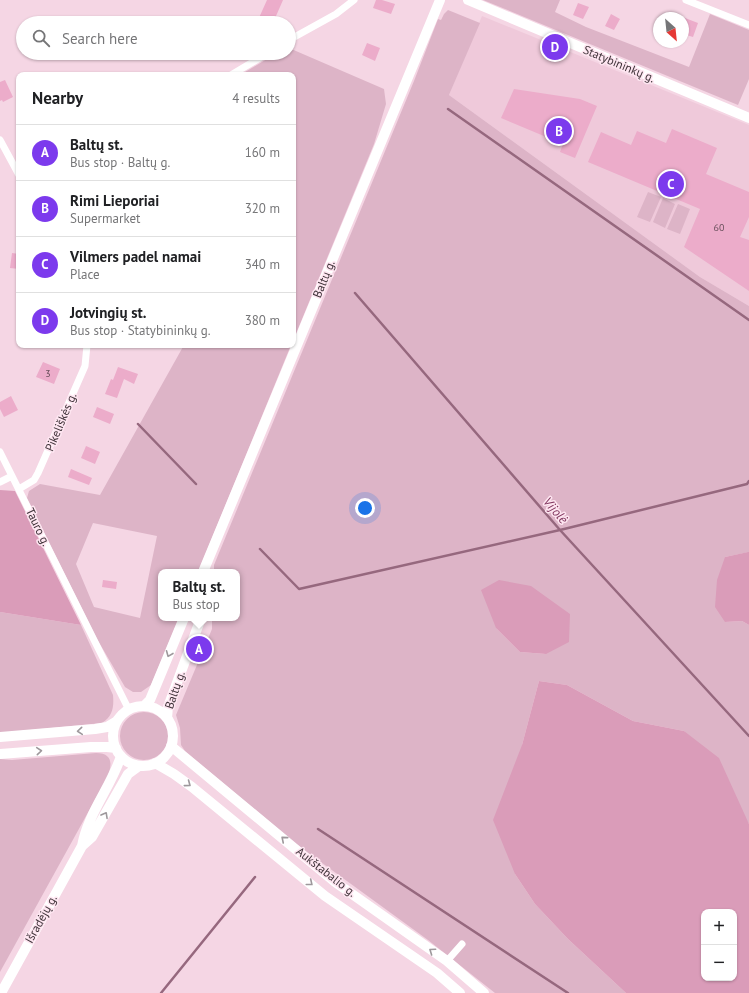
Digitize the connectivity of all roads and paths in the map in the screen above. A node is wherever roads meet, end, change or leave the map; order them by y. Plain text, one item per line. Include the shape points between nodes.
1 (354, 0) edge
2 (440, 0) edge
3 (468, 0) edge
4 (686, 0) edge
5 (749, 25) edge
6 (296, 36) edge
7 (256, 60) edge
8 (236, 72) edge
9 (749, 118) edge
10 (0, 140) edge
11 (16, 169) edge
12 (86, 348) edge
13 (296, 348) edge
14 (296, 348) edge
15 (0, 452) edge
16 (12, 476) junction
17 (0, 482) edge
18 (19, 489) junction
19 (209, 558) junction
20 (204, 569) edge
21 (207, 569) edge
22 (183, 621) edge
23 (200, 621) edge
24 (144, 706) junction
25 (129, 710) junction
26 (167, 718) junction
27 (117, 721) junction
28 (0, 737) edge
29 (171, 746) junction
30 (118, 752) junction
31 (0, 754) edge
32 (155, 763) junction
33 (139, 766) junction
34 (82, 846) junction
35 (462, 944) dead end
36 (447, 962) junction
37 (1, 993) edge
38 (460, 993) edge
39 (484, 993) edge

1 - 6 street via 336,14
2 - 13 main road, Baltų g.
3 - 9 main road, Statybininkų g.
4 - 5 street
7 - 8 street
10 - 11 street
12 - 18 street, Pikeliškės g. via 85,366 38,473 34,480
14 - 19 main road, Baltų g.
15 - 16 street, Tauro g.
16 - 17 street
16 - 18 street, Tauro g.
18 - 25 street, Tauro g.
19 - 20 main road, Baltų g.
19 - 21 main road, Baltų g.
22 -> 24 main road, Baltų g. via 152,695
23 - 26 main road, Baltų g. via 168,707
24 - 25 main road
24 - 26 main road via 157,710
25 - 27 main road
26 - 29 main road via 173,736
27 -> 28 main road via 95,730
27 - 30 main road via 113,740
29 - 32 main road via 168,753
36 -> 29 main road, Aukštabalio g. via 335,882
31 -> 30 main road via 91,747 107,747
30 - 33 main road via 132,765
30 - 34 main road, Išradėjų g. via 114,774 88,823
32 - 33 main road
32 -> 38 main road, Aukštabalio g. via 192,787 325,896 437,973
34 -> 33 main road, Išradėjų g. via 100,824 128,774
34 - 37 main road, Išradėjų g.
35 - 36 street
36 - 39 main road, Aukštabalio g.

